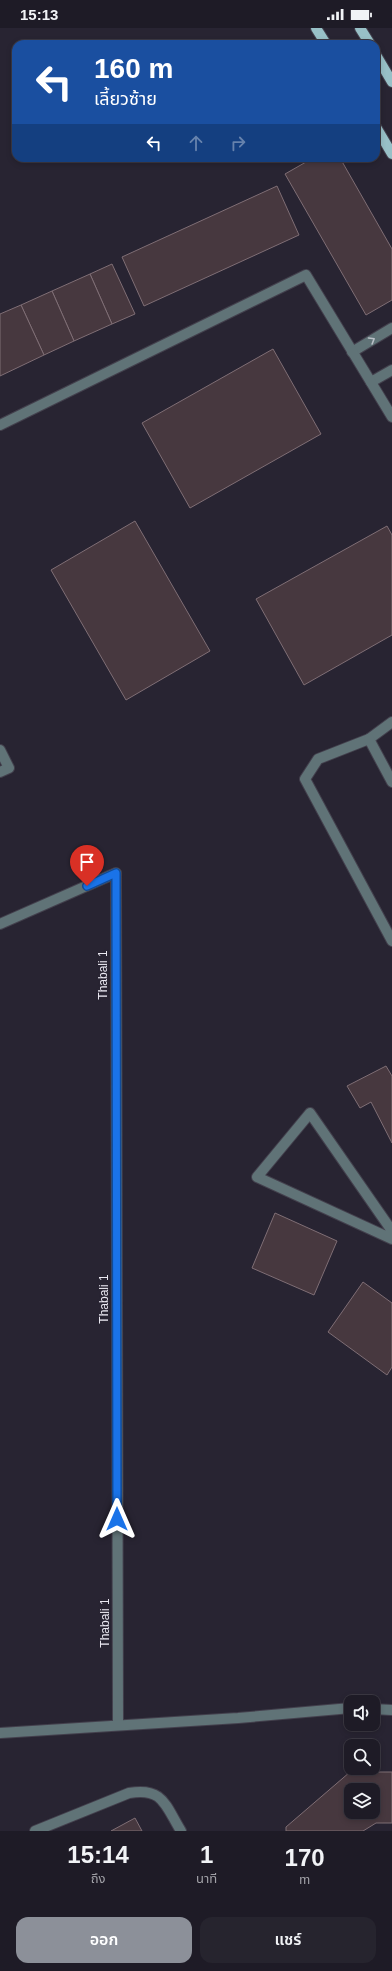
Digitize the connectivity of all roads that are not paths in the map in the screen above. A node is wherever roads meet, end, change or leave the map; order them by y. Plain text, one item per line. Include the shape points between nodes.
1 (316, 28) edge
2 (360, 28) edge
3 (324, 40) edge
4 (368, 40) edge
5 (380, 62) edge
6 (392, 82) edge
7 (380, 133) edge
8 (392, 154) edge
9 (392, 328) edge
10 (352, 352) junction
11 (392, 370) edge
12 (371, 382) junction
13 (392, 417) edge
14 (0, 425) edge
15 (392, 722) edge
16 (369, 739) junction
17 (0, 750) edge
18 (0, 772) edge
19 (392, 782) edge
20 (0, 924) edge
21 (392, 941) edge
22 (392, 1231) edge
23 (392, 1239) edge
24 (344, 1709) edge
25 (380, 1709) edge
26 (392, 1710) edge
27 (118, 1724) junction
28 (0, 1733) edge
29 (35, 1831) edge
30 (181, 1831) edge

1 - 3 main road
2 - 4 main road
5 - 6 main road
7 - 8 main road
10 -> 9 street
10 - 12 street
10 - 14 street via 306,275
11 - 12 street
12 - 13 street
15 - 16 street
16 - 19 street
16 - 21 street via 318,759 306,779
17 - 18 street via 9,768
20 - 27 street, Thabali 1 via 116,873
22 - 23 street via 310,1113 257,1177
24 - 27 street via 238,1718
25 - 26 street
27 - 28 street
29 - 30 street via 129,1793 143,1791 158,1796

